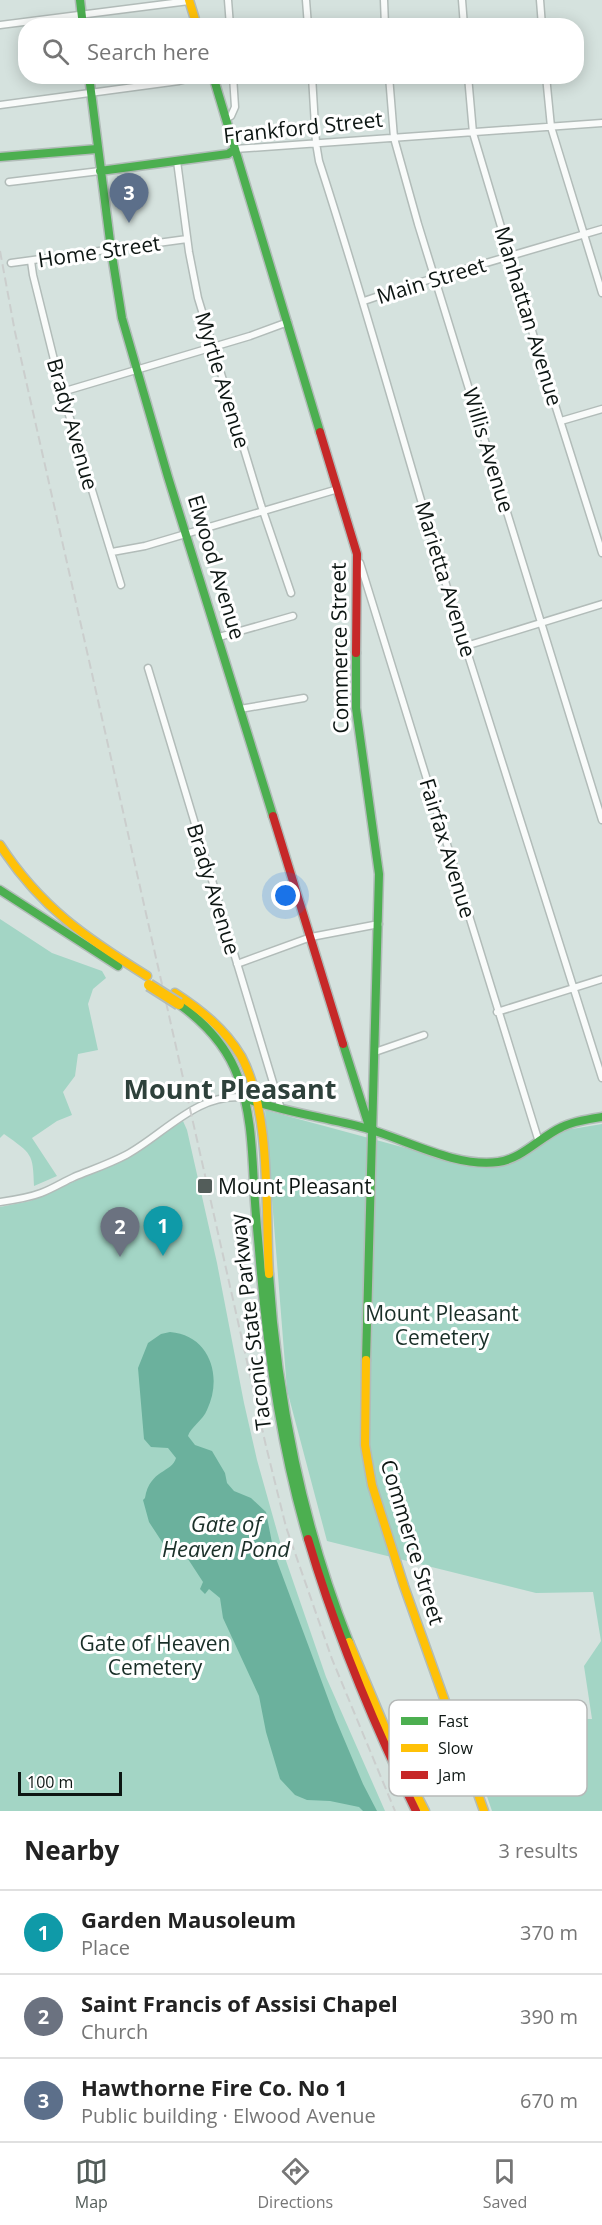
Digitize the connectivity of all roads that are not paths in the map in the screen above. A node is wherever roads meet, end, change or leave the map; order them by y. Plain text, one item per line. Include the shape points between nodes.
1 (80, 0) edge
2 (228, 0) edge
3 (235, 0) edge
4 (306, 0) edge
5 (384, 0) edge
6 (462, 0) edge
7 (540, 0) edge
8 (189, 1) edge
9 (82, 18) edge
10 (93, 18) edge
11 (194, 18) edge
12 (229, 18) edge
13 (307, 18) edge
14 (385, 18) edge
15 (463, 18) edge
16 (541, 18) edge
17 (18, 24) edge
18 (0, 25) edge
19 (90, 84) edge
20 (151, 84) edge
21 (215, 84) edge
22 (234, 84) edge
23 (312, 84) edge
24 (390, 84) edge
25 (469, 84) edge
26 (547, 84) edge
27 (91, 94) junction
28 (0, 105) edge
29 (225, 118) junction
30 (602, 123) edge
31 (552, 127) junction
32 (473, 133) junction
33 (394, 138) junction
34 (316, 143) junction
35 (98, 149) junction
36 (235, 149) junction
37 (4, 157) edge
38 (177, 161) junction
39 (100, 171) junction
40 (9, 182) dead end
41 (602, 229) edge
42 (585, 235) junction
43 (187, 238) junction
44 (111, 249) junction
45 (510, 256) junction
46 (32, 261) junction
47 (11, 263) dead end
48 (436, 278) junction
49 (602, 293) edge
50 (363, 301) junction
51 (288, 322) junction
52 (212, 347) junction
53 (138, 370) junction
54 (62, 392) junction
55 (602, 409) edge
56 (561, 421) junction
57 (338, 489) junction
58 (264, 512) junction
59 (187, 534) junction
60 (112, 552) junction
61 (602, 553) edge
62 (357, 554) junction
63 (121, 585) dead end
64 (291, 593) dead end
65 (602, 604) edge
66 (293, 616) dead end
67 (542, 623) junction
68 (219, 637) junction
69 (466, 646) junction
70 (148, 668) dead end
71 (304, 698) dead end
72 (240, 709) junction
73 (602, 820) edge
74 (0, 845) edge
75 (0, 890) edge
76 (380, 924) junction
77 (311, 937) junction
78 (237, 964) junction
79 (602, 979) edge
80 (148, 981) junction
81 (573, 987) junction
82 (177, 998) junction
83 (497, 1012) junction
84 (424, 1035) dead end
85 (375, 1052) junction
86 (350, 1060) joint
87 (602, 1078) edge
88 (244, 1098) junction
89 (257, 1103) junction
90 (281, 1109) junction
91 (602, 1117) edge
92 (374, 1130) junction
93 (539, 1142) junction
94 (0, 1202) edge
95 (445, 1700) edge
96 (389, 1738) edge
97 (389, 1755) edge
98 (409, 1796) edge
99 (417, 1796) edge
100 (479, 1796) edge
101 (416, 1811) edge
102 (424, 1811) edge
103 (484, 1811) edge

1 - 9 main road
2 - 3 street
2 - 12 street
4 - 13 street
5 - 14 street
6 - 15 street
7 - 16 street
8 - 10 street
8 - 11 main road
17 - 18 street
19 - 27 main road, Elwood Avenue
20 - 27 street
21 - 29 main road, Commerce Street
22 - 29 street via 235,107 231,116
23 - 34 street, Marietta Avenue
24 - 33 street, Willis Avenue
25 - 32 street, Manhattan Avenue
26 - 31 street
27 - 28 street
27 - 35 main road, Elwood Avenue
29 - 36 main road, Commerce Street
30 - 31 street, Frankford Street
31 - 32 street, Frankford Street
31 - 42 street
32 - 33 street, Frankford Street
32 - 45 street, Manhattan Avenue
33 - 34 street, Frankford Street
33 - 48 street, Willis Avenue
34 - 36 street, Frankford Street
34 - 50 street, Marietta Avenue
35 - 37 main road
35 - 39 main road, Elwood Avenue
36 - 38 main road, Frankford Street via 228,154
36 - 51 main road, Commerce Street
38 - 39 main road, Frankford Street
38 - 43 street, Myrtle Avenue
39 - 40 street, Frankford Street
39 - 44 main road, Elwood Avenue
41 - 42 street, Main Street
42 - 45 street, Main Street
42 - 49 street
43 - 44 street, Home Street
43 - 52 street, Myrtle Avenue
44 - 46 street, Home Street
44 - 53 main road, Elwood Avenue via 122,318
45 - 48 street, Main Street
45 - 56 street, Manhattan Avenue
46 - 47 street, Home Street
46 - 54 street, Brady Avenue
48 - 50 street, Main Street
48 - 67 street, Willis Avenue
50 - 69 street, Marietta Avenue
51 - 52 street
51 - 57 main road, Commerce Street
52 - 53 street
52 - 58 street, Myrtle Avenue
53 - 54 street
53 - 59 main road, Elwood Avenue
54 - 60 street, Brady Avenue
55 - 56 street
56 - 61 street, Manhattan Avenue
57 - 58 street
57 - 62 main road, Commerce Street
58 - 59 street
58 - 64 street, Myrtle Avenue
59 - 60 street
59 - 68 main road, Elwood Avenue
60 - 63 street, Brady Avenue
62 - 76 main road, Commerce Street via 356,708 379,874
62 - 83 street, Fairfax Avenue
65 - 67 street
66 - 68 street
67 - 69 street
67 - 73 street, Willis Avenue
68 - 72 main road, Elwood Avenue
69 - 81 street, Marietta Avenue
70 - 78 street, Brady Avenue
71 - 72 street
72 - 77 main road, Elwood Avenue
74 - 80 main road, Taconic State Parkway via 22,878 55,914
75 - 80 main road, Taconic State Parkway
76 - 77 street
76 - 85 main road, Commerce Street
77 - 78 street
77 - 86 main road, Elwood Avenue
78 - 90 street, Brady Avenue
79 - 81 street
80 - 82 main road, Taconic State Parkway, bridge
81 - 83 street
81 - 87 street, Marietta Avenue
82 - 88 main road, Taconic State Parkway via 220,1043
82 - 89 main road, Taconic State Parkway via 207,1015 233,1043 248,1071
83 - 93 street, Fairfax Avenue
84 - 85 street
85 - 92 main road, Commerce Street
86 - 92 main road, Commerce Street via 368,1123
88 - 89 main road
88 - 94 street via 205,1104 121,1158 42,1193
88 - 97 main road, Taconic State Parkway via 268,1347 295,1495 346,1653
89 - 90 main road
89 - 96 main road, Taconic State Parkway via 274,1332 287,1422 326,1575
90 - 92 main road
91 - 93 main road via 573,1122
92 - 93 main road via 480,1162 519,1156
92 - 95 main road, Commerce Street via 364,1430 367,1459 404,1586
98 - 101 main road, Taconic State Parkway
99 - 102 main road, Taconic State Parkway
100 - 103 main road, Commerce Street

